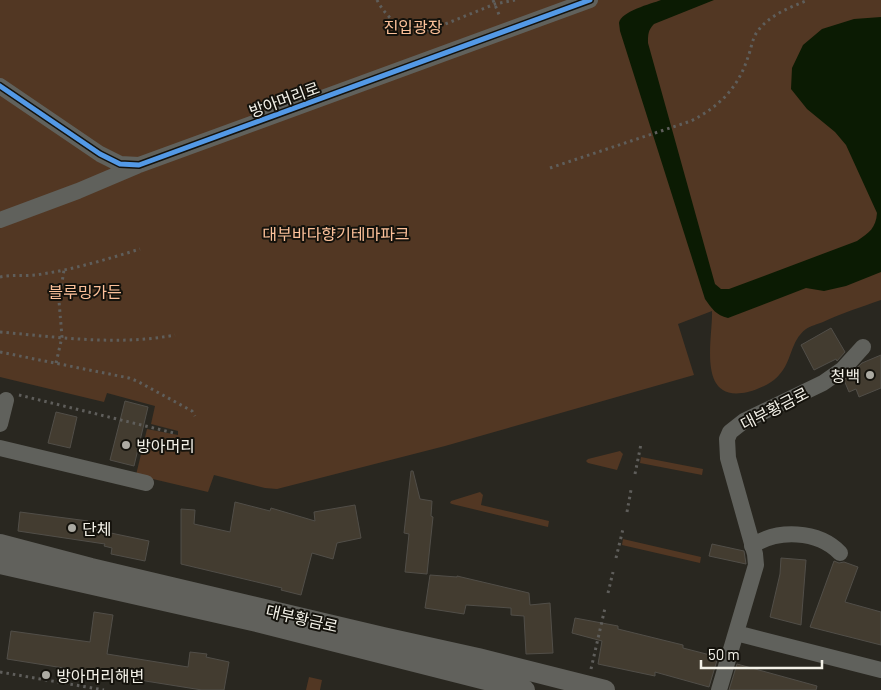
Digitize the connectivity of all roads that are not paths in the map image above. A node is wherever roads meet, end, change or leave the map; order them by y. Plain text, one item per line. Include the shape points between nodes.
1 (590, 0) edge
2 (0, 86) edge
3 (139, 165) junction
4 (0, 220) edge
5 (863, 348) dead end
6 (8, 396) road end
7 (0, 424) edge
8 (0, 448) edge
9 (146, 483) dead end
10 (0, 544) edge
11 (752, 546) junction
12 (840, 553) dead end
13 (0, 564) edge
14 (736, 633) junction
15 (881, 670) edge
16 (525, 690) edge
17 (605, 690) edge
18 (719, 690) edge

1 - 3 street, 방아머리로
2 - 3 street, 방아머리로 via 100,154 120,164
3 - 4 street, 방아머리로
5 - 11 street, 대부황금로 via 828,379 744,421 726,439 728,458
6 - 7 street
8 - 9 street
10 - 17 main road, 대부황금로
11 - 12 street via 768,537 794,535 818,538
11 - 14 street, 대부황금로 via 756,565
13 - 16 main road, 대부황금로 via 256,622
14 - 15 street
14 - 18 street, 대부황금로

